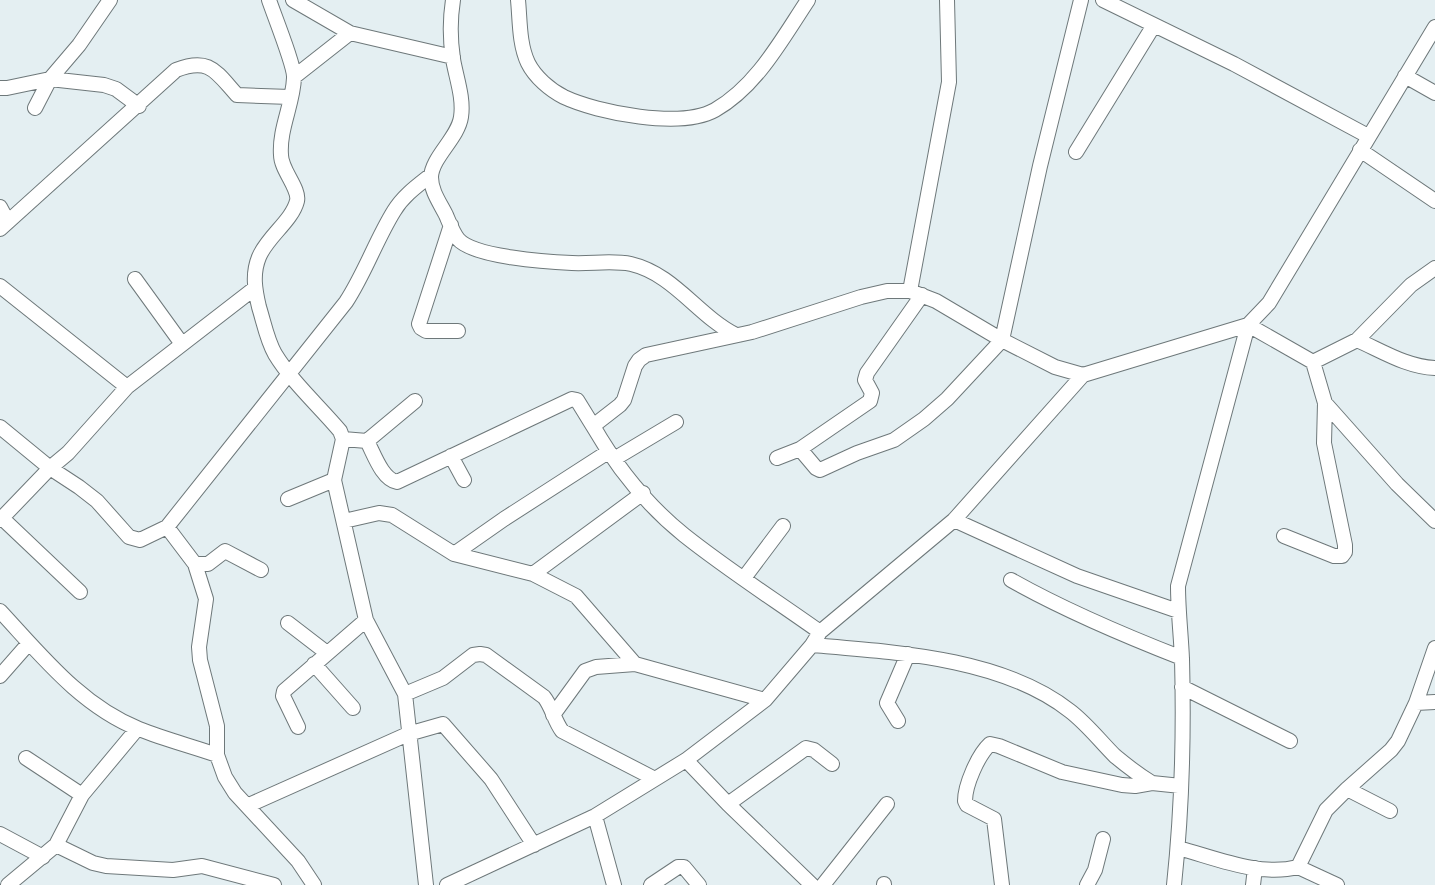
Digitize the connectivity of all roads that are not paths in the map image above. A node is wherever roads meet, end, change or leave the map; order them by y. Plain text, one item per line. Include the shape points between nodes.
1 (110, 0) edge
2 (269, 0) edge
3 (293, 0) edge
4 (453, 0) edge
5 (518, 0) edge
6 (808, 0) edge
7 (947, 0) edge
8 (1081, 0) edge
9 (1103, 0) edge
10 (1154, 25) junction
11 (1435, 27) edge
12 (351, 33) junction
13 (453, 57) junction
14 (1405, 76) junction
15 (294, 77) junction
16 (50, 79) junction
17 (0, 88) edge
18 (1435, 93) edge
19 (290, 97) junction
20 (139, 105) junction
21 (35, 108) dead end
22 (1368, 136) junction
23 (1360, 150) junction
24 (1076, 152) dead end
25 (431, 176) junction
26 (1435, 201) edge
27 (0, 207) edge
28 (4, 225) edge
29 (451, 225) junction
30 (1435, 268) edge
31 (135, 279) dead end
32 (0, 286) edge
33 (255, 288) junction
34 (916, 293) junction
35 (1248, 326) junction
36 (458, 331) dead end
37 (736, 335) junction
38 (1002, 340) junction
39 (1357, 340) junction
40 (182, 344) junction
41 (1312, 362) junction
42 (1435, 368) edge
43 (289, 372) junction
44 (1083, 375) junction
45 (127, 387) junction
46 (415, 401) dead end
47 (1325, 403) junction
48 (676, 422) dead end
49 (592, 426) junction
50 (0, 427) edge
51 (343, 439) junction
52 (367, 441) junction
53 (800, 449) junction
54 (451, 456) junction
55 (611, 456) junction
56 (777, 458) dead end
57 (50, 468) junction
58 (334, 480) junction
59 (464, 480) dead end
60 (643, 494) junction
61 (288, 500) dead end
62 (1, 519) edge
63 (954, 520) junction
64 (344, 521) junction
65 (1435, 521) edge
66 (783, 526) dead end
67 (167, 527) junction
68 (1284, 536) dead end
69 (454, 554) junction
70 (195, 564) junction
71 (261, 570) dead end
72 (533, 574) junction
73 (744, 579) junction
74 (1011, 580) dead end
75 (80, 592) dead end
76 (0, 611) edge
77 (1178, 611) junction
78 (366, 620) junction
79 (288, 623) dead end
80 (820, 632) junction
81 (29, 643) junction
82 (812, 645) junction
83 (1435, 648) edge
84 (327, 653) junction
85 (908, 654) junction
86 (1182, 658) junction
87 (314, 664) junction
88 (635, 664) junction
89 (0, 676) edge
90 (1182, 687) junction
91 (405, 694) junction
92 (765, 700) junction
93 (1435, 702) edge
94 (1416, 703) junction
95 (353, 708) dead end
96 (553, 715) junction
97 (898, 721) dead end
98 (298, 728) dead end
99 (137, 729) junction
100 (408, 734) junction
101 (1290, 741) dead end
102 (217, 755) junction
103 (26, 758) dead end
104 (686, 760) junction
105 (832, 764) dead end
106 (655, 779) junction
107 (1152, 783) junction
108 (1181, 786) junction
109 (1347, 789) junction
110 (82, 795) junction
111 (728, 804) junction
112 (887, 804) dead end
113 (249, 806) junction
114 (1390, 811) dead end
115 (596, 816) junction
116 (0, 834) edge
117 (1103, 839) dead end
118 (56, 845) junction
119 (534, 845) junction
120 (1178, 848) junction
121 (42, 856) junction
122 (1298, 867) junction
123 (1255, 868) junction
124 (173, 870) junction
125 (8, 885) edge
126 (172, 885) edge
127 (274, 885) edge
128 (314, 885) edge
129 (426, 885) edge
130 (447, 885) edge
131 (614, 885) edge
132 (651, 885) edge
133 (699, 885) edge
134 (812, 885) edge
135 (823, 885) edge
136 (1002, 885) edge
137 (1087, 885) edge
138 (1174, 885) edge
139 (1253, 885) edge
140 (1337, 885) edge

1 - 16 street
2 - 15 street
3 - 12 street
4 - 13 street
5 - 6 street via 522,47 528,64 544,84 586,105 622,114 668,118 713,111 735,95 763,68
7 - 34 street via 949,82
8 - 38 street
9 - 10 street
10 - 22 street
10 - 24 street
11 - 14 street
12 - 13 street
12 - 15 street
13 - 25 street via 461,120
14 - 18 street
14 - 22 street
15 - 19 street
16 - 17 street
16 - 20 street via 104,85
16 - 21 street
19 - 20 street via 237,95 212,68 189,65 176,70
19 - 33 street via 280,155 298,198 260,255
20 - 28 street
22 - 23 street
23 - 26 street
23 - 35 street via 1269,303
25 - 29 street via 433,190
25 - 43 street via 394,210 352,292
27 - 28 street
29 - 36 street via 419,324 426,331
29 - 37 street via 459,240 476,250 502,256 632,264 671,284 722,328
30 - 39 street via 1411,285
31 - 40 street
32 - 45 street
33 - 40 street
33 - 43 street via 268,338
34 - 37 street via 887,291 861,297
34 - 38 street
34 - 53 street via 867,373 870,401
35 - 41 street
35 - 44 street
35 - 77 street via 1183,562
37 - 49 street via 646,355 639,360 624,400
38 - 44 street via 1055,367
38 - 53 street via 947,399 894,440 820,470
39 - 41 street
39 - 42 street via 1411,364
40 - 45 street
41 - 47 street
43 - 51 street
43 - 67 street
44 - 63 street
45 - 57 street
46 - 52 street
47 - 65 street
47 - 68 street via 1324,443 1345,552 1334,556
48 - 55 street
49 - 54 street via 577,400 572,399
49 - 55 street
50 - 57 street
51 - 52 street
51 - 58 street
52 - 54 street via 391,481 397,482
53 - 56 street
54 - 59 street
55 - 60 street
55 - 69 street via 504,519
57 - 62 street
57 - 67 street via 97,501 129,537 140,540
58 - 61 street
58 - 64 street
60 - 72 street
60 - 73 street via 683,534
62 - 75 street
63 - 77 street via 1077,576
63 - 80 street
64 - 69 street via 379,513 392,515
64 - 78 street
66 - 73 street
67 - 70 street
69 - 72 street
70 - 71 street via 208,564 225,551
70 - 102 street via 206,599 199,647 217,726
72 - 88 street via 576,596
73 - 80 street
74 - 86 street via 1049,602
76 - 81 street
77 - 86 street
78 - 84 street
78 - 91 street
79 - 84 street
80 - 82 street
81 - 89 street
81 - 99 street via 92,703
82 - 85 street
82 - 92 street
83 - 94 street
84 - 87 street
85 - 97 street via 887,703
85 - 107 street via 994,672 1041,691 1071,711 1115,756
86 - 90 street
87 - 95 street
87 - 98 street via 284,691
88 - 92 street
88 - 96 street via 585,671
90 - 101 street
90 - 108 street
91 - 96 street via 443,678 480,654 544,697
91 - 100 street
92 - 104 street
93 - 94 street
94 - 109 street via 1391,750
96 - 106 street via 562,730
99 - 102 street
99 - 110 street
100 - 113 street
100 - 119 street via 442,724 447,727 491,779
100 - 129 street
102 - 113 street via 235,793
103 - 110 street
104 - 106 street
104 - 111 street
105 - 111 street via 806,748
106 - 115 street
107 - 108 street
107 - 136 street via 1135,786 1062,772 990,744 976,764 964,801 994,819
108 - 120 street
109 - 114 street
109 - 122 street via 1326,810
110 - 118 street
111 - 134 street
112 - 135 street
113 - 128 street
115 - 119 street
115 - 131 street
116 - 121 street
117 - 137 street
118 - 121 street
118 - 124 street via 106,866
119 - 130 street
120 - 123 street
120 - 138 street
121 - 125 street
122 - 123 street
122 - 140 street
123 - 139 street
124 - 126 street
124 - 127 street via 202,866
132 - 133 street via 678,867 684,867

